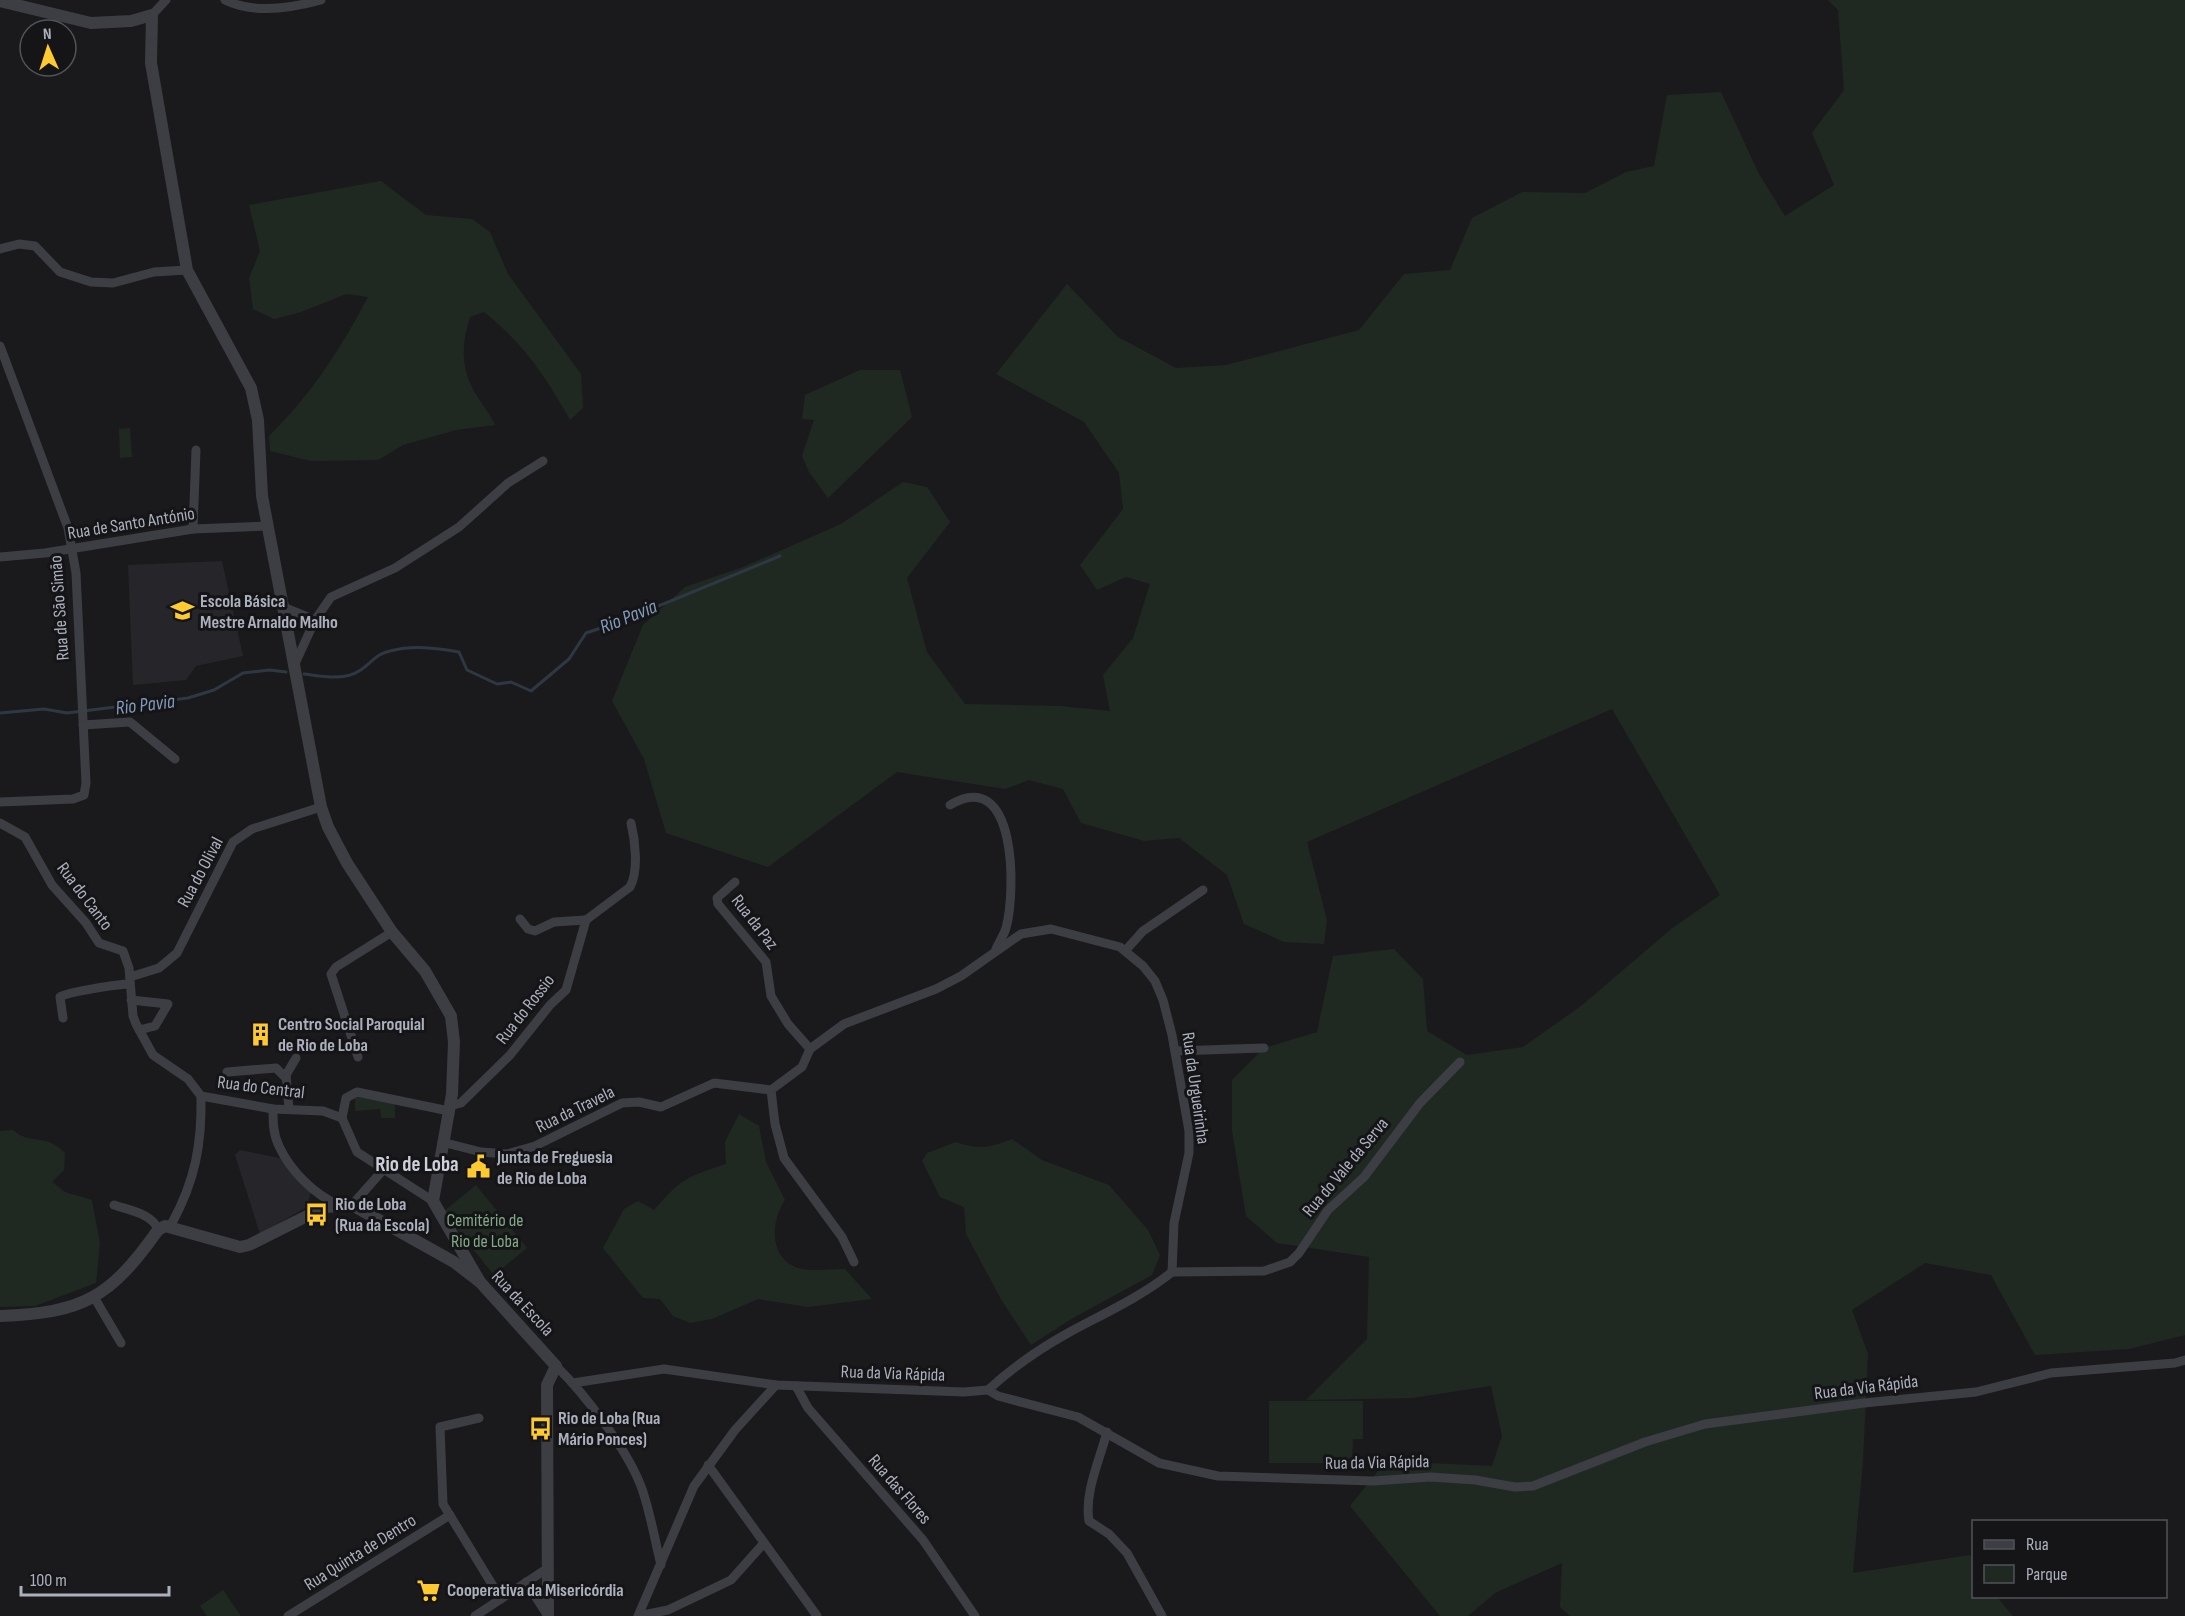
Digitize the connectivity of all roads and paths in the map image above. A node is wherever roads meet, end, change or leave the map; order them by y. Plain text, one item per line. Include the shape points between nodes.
1 (166, 0) edge
2 (225, 0) edge
3 (321, 0) edge
4 (0, 1) edge
5 (152, 15) junction
6 (0, 249) edge
7 (187, 270) junction
8 (0, 346) edge
9 (196, 450) dead end
10 (543, 461) dead end
11 (268, 526) junction
12 (193, 529) junction
13 (72, 549) junction
14 (0, 557) edge
15 (283, 607) junction
16 (315, 620) junction
17 (294, 666) junction
18 (83, 725) junction
19 (175, 759) dead end
20 (0, 802) edge
21 (950, 805) dead end
22 (321, 807) junction
23 (0, 823) edge
24 (631, 823) dead end
25 (735, 882) dead end
26 (1203, 890) dead end
27 (520, 919) dead end
28 (586, 920) junction
29 (392, 932) junction
30 (995, 951) junction
31 (1125, 951) junction
32 (126, 955) joint
33 (130, 981) junction
34 (131, 1000) junction
35 (63, 1018) dead end
36 (139, 1030) junction
37 (1264, 1048) dead end
38 (810, 1049) junction
39 (1175, 1051) junction
40 (358, 1057) dead end
41 (296, 1058) dead end
42 (1461, 1062) dead end
43 (227, 1071) dead end
44 (286, 1078) junction
45 (771, 1090) junction
46 (201, 1096) junction
47 (273, 1109) junction
48 (289, 1109) junction
49 (449, 1109) junction
50 (342, 1118) junction
51 (442, 1142) junction
52 (383, 1170) junction
53 (433, 1201) junction
54 (114, 1205) dead end
55 (346, 1205) junction
56 (162, 1228) junction
57 (458, 1257) junction
58 (854, 1262) dead end
59 (1173, 1272) junction
60 (94, 1297) junction
61 (0, 1316) edge
62 (121, 1343) dead end
63 (2185, 1359) edge
64 (556, 1366) junction
65 (573, 1383) junction
66 (776, 1385) junction
67 (796, 1386) junction
68 (988, 1390) junction
69 (479, 1418) dead end
70 (1107, 1432) junction
71 (708, 1465) junction
72 (450, 1515) junction
73 (764, 1543) junction
74 (661, 1565) junction
75 (548, 1568) junction
76 (526, 1582) junction
77 (501, 1599) junction
78 (288, 1616) edge
79 (475, 1616) edge
80 (548, 1616) edge
81 (638, 1616) edge
82 (817, 1616) edge
83 (975, 1616) edge
84 (1162, 1616) edge

1 - 5 street
2 - 3 street via 259,9
4 - 5 street via 91,23 131,21
5 - 7 street via 151,63
6 - 7 street via 19,244 35,246 60,272 91,282 113,283 154,272
7 - 11 street via 251,388 258,420 260,477
8 - 13 street, Rua de São Simão via 68,528
9 - 12 street
10 - 16 street via 508,483 459,527 395,568 331,597
11 - 12 street, Rua de Santo António
11 - 15 street
12 - 13 street, Rua de Santo António
13 - 14 street, Rua de Santo António
13 - 18 street, Rua de São Simão
15 - 16 street
15 - 17 street
16 - 17 street
17 - 22 street
18 - 19 street via 130,722
18 - 20 street, Rua de São Simão via 84,795 73,799
21 - 30 street via 966,798 987,800 998,809 1002,820 1010,854 1010,902 1006,928
22 - 29 street via 334,839
22 - 33 street, Rua do Olival via 252,829 233,842 177,953 159,968
23 - 32 street, Rua do Canto via 26,837 52,885 99,943 117,947
24 - 28 street via 634,880
25 - 38 street, Rua da Paz via 719,896 718,904 766,962 771,996
26 - 31 street via 1143,931
27 - 28 street via 535,931 554,922
28 - 49 street, Rua do Rossio via 566,990 510,1055 461,1103
29 - 40 street via 336,967 332,974
29 - 49 street via 425,971 451,1016 454,1042
30 - 31 street, Rua da Urgueirinha via 1021,934 1051,929
30 - 38 street via 936,990 844,1024
31 - 39 street, Rua da Urgueirinha via 1155,981
32 - 33 street, Rua do Central
33 - 34 street, Rua do Central
33 - 35 street, Rua do Olival via 65,993 60,997
34 - 36 street, Rua do Central
34 - 36 street via 168,1004 156,1026
36 - 46 street, Rua do Central via 153,1055 188,1079
37 - 39 street
38 - 45 street via 802,1068
39 - 59 street, Rua da Urgueirinha via 1189,1153 1174,1223
41 - 44 street via 286,1070
42 - 59 street, Rua do Vale da Serva via 1420,1103 1364,1177 1328,1210 1290,1262 1264,1271
43 - 44 street via 276,1068
44 - 48 street
45 - 51 street, Rua da Travela via 714,1083 661,1107 622,1103 535,1146 507,1154
45 - 58 street via 784,1158 842,1237
46 - 47 street, Rua do Central
46 - 56 street via 193,1178 172,1223
47 - 48 street, Rua do Central
47 - 55 street via 273,1129 279,1147 312,1190
48 - 50 street, Rua do Central via 323,1111
49 - 50 street via 357,1092 346,1098
49 - 51 street
50 - 52 street via 357,1152
51 - 53 street
52 - 53 street
52 - 55 street
53 - 57 street, Rua da Escola
54 - 56 street via 145,1216
55 - 56 street via 315,1211 240,1247
55 - 57 street
56 - 60 street via 119,1280
57 - 64 street, Rua da Escola
59 - 68 street via 1157,1285 1065,1335
60 - 61 street via 42,1314
60 - 62 street
63 - 70 street, Rua da Via Rápida via 2051,1373 1976,1392 1705,1424 1645,1442 1533,1486 1431,1477 1373,1481 1218,1476 1159,1463
64 - 65 street
64 - 75 street via 547,1385
65 - 66 street, Rua da Via Rápida via 664,1369
65 - 74 street via 632,1466 643,1491
66 - 67 street, Rua da Via Rápida
66 - 71 street
67 - 68 street, Rua da Via Rápida
67 - 83 street, Rua das Flores via 808,1408 923,1540
68 - 70 street, Rua da Via Rápida via 1078,1417
69 - 72 street via 440,1427 443,1504
70 - 84 street via 1092,1487 1089,1521 1116,1540
71 - 73 street
71 - 74 street via 694,1486
72 - 77 street
72 - 78 street, Rua Quinta de Dentro
73 - 81 street via 731,1580 668,1610
73 - 82 street
74 - 81 street
75 - 76 street
75 - 80 street
76 - 77 street
76 - 80 street
77 - 79 street

